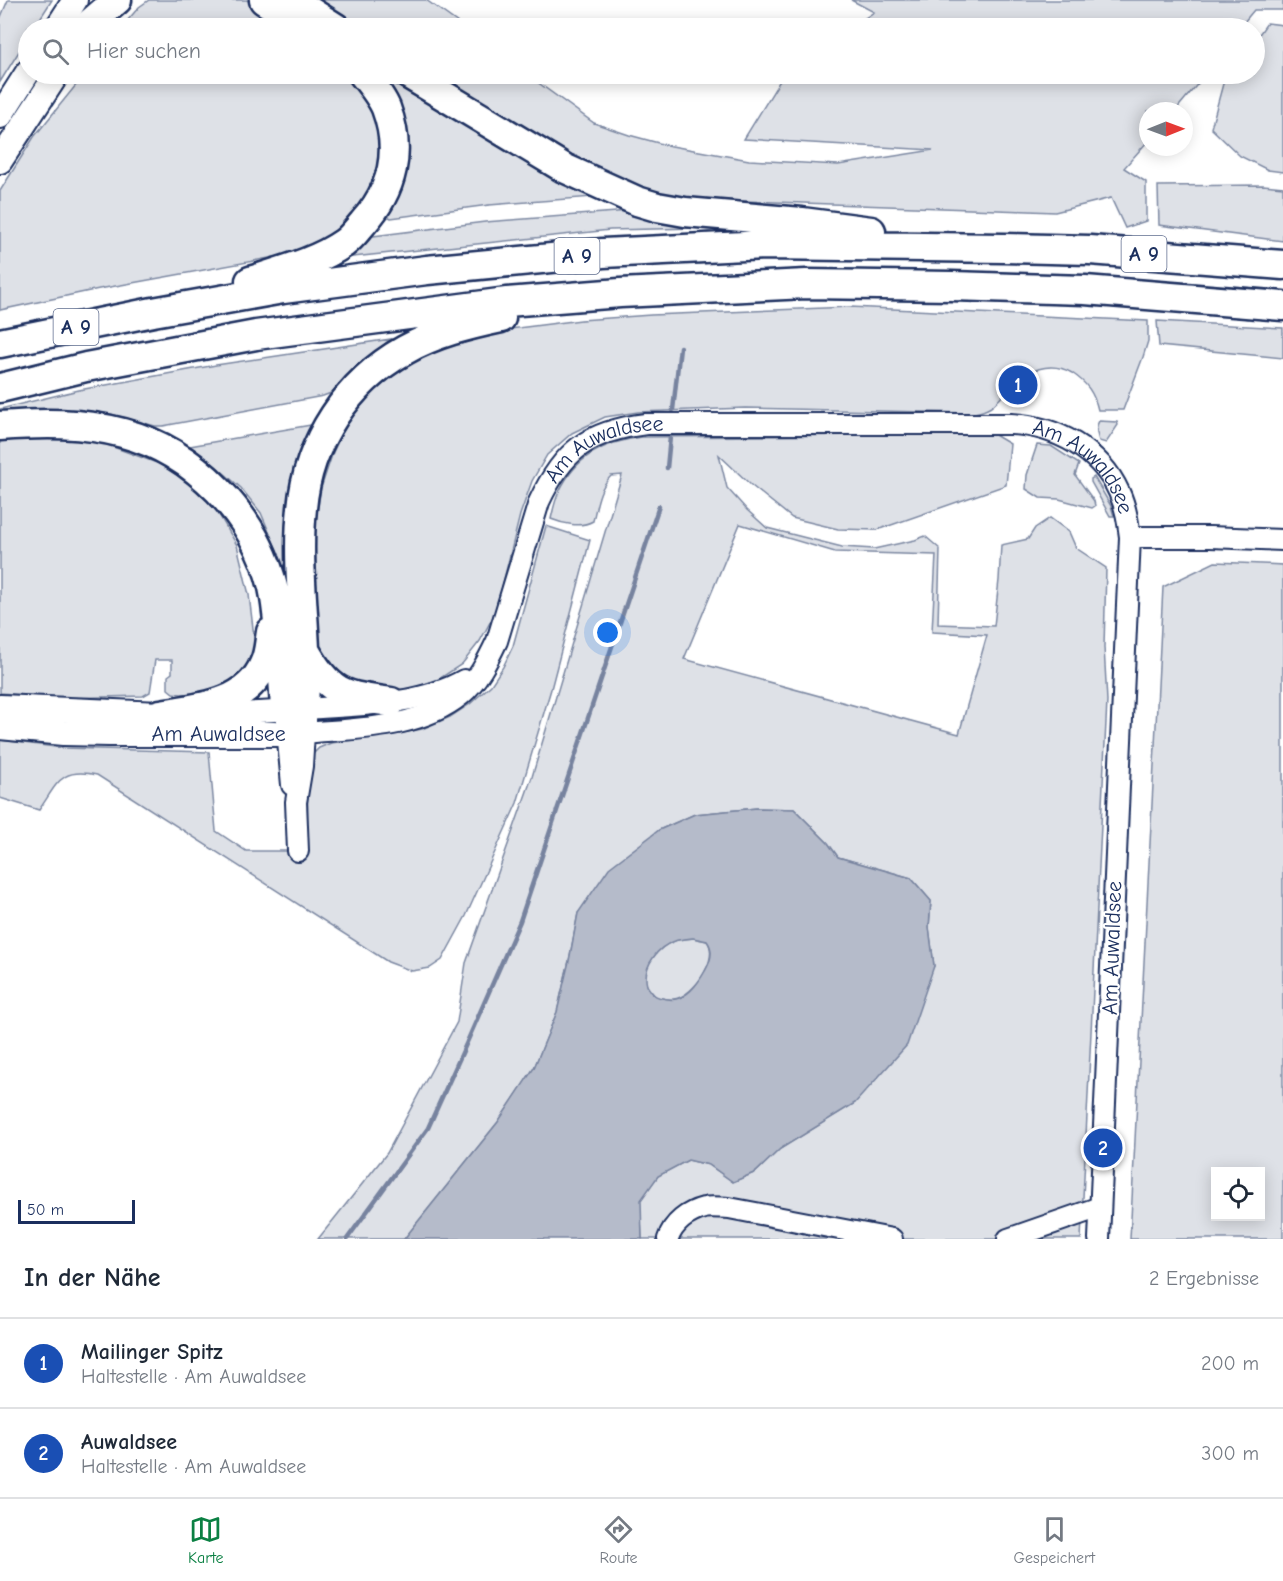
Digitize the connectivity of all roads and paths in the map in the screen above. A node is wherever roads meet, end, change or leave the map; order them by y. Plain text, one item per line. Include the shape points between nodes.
1 (75, 0) edge
2 (104, 0) edge
3 (117, 0) edge
4 (264, 0) edge
5 (292, 0) edge
6 (63, 18) edge
7 (93, 18) edge
8 (97, 18) edge
9 (293, 18) edge
10 (320, 18) edge
11 (20, 84) edge
12 (50, 84) edge
13 (370, 84) edge
14 (425, 84) edge
15 (0, 116) edge
16 (0, 161) edge
17 (1004, 248) junction
18 (1283, 265) edge
19 (620, 293) junction
20 (1283, 306) edge
21 (153, 312) junction
22 (0, 343) edge
23 (0, 388) edge
24 (0, 426) edge
25 (1130, 537) junction
26 (1283, 540) edge
27 (273, 588) junction
28 (305, 650) junction
29 (487, 662) junction
30 (391, 702) junction
31 (0, 707) edge
32 (160, 714) junction
33 (295, 721) junction
34 (0, 727) edge
35 (298, 851) dead end
36 (1100, 1206) junction
37 (668, 1239) edge
38 (892, 1239) edge
39 (1008, 1239) edge
40 (1099, 1239) edge

1 - 6 main road
2 - 7 main road
3 - 8 highway
4 - 9 highway
5 - 10 highway
11 - 15 main road
12 - 16 main road
13 - 21 highway via 385,106 394,152 391,177 373,213 344,242 321,256
14 - 17 highway via 564,168 657,207
17 - 18 highway, A 9 via 1090,250
17 - 21 highway, A 9 via 765,245 603,254 427,270 283,289
19 - 20 highway, A 9 via 806,284 952,286 1085,290
19 - 23 highway, A 9 via 507,302 256,335 86,367
19 - 28 highway via 482,322 428,339 382,364 361,382 327,425 306,479 300,537
21 - 22 highway, A 9
24 - 27 highway via 98,427 147,441 171,453 214,486 243,521 262,555
25 - 26 street
25 - 29 street, Am Auwaldsee via 1120,493 1112,478 1074,442 1041,427 625,426 589,440 559,466 549,481 505,619
25 - 36 street, Am Auwaldsee
27 - 32 highway via 268,651 249,687 232,698
27 - 33 highway
28 - 30 highway via 321,676 338,690
28 - 33 highway
29 - 30 street, Am Auwaldsee via 442,692
29 - 33 street, Am Auwaldsee via 462,695 403,722 380,725
30 - 33 street, Am Auwaldsee
31 - 32 main road, Am Auwaldsee
32 - 33 street, Am Auwaldsee via 218,714
33 - 34 main road, Am Auwaldsee via 110,734
33 - 35 street via 292,786
36 - 39 street
36 - 40 street, Am Auwaldsee
37 - 38 street via 682,1217 705,1208 729,1208

